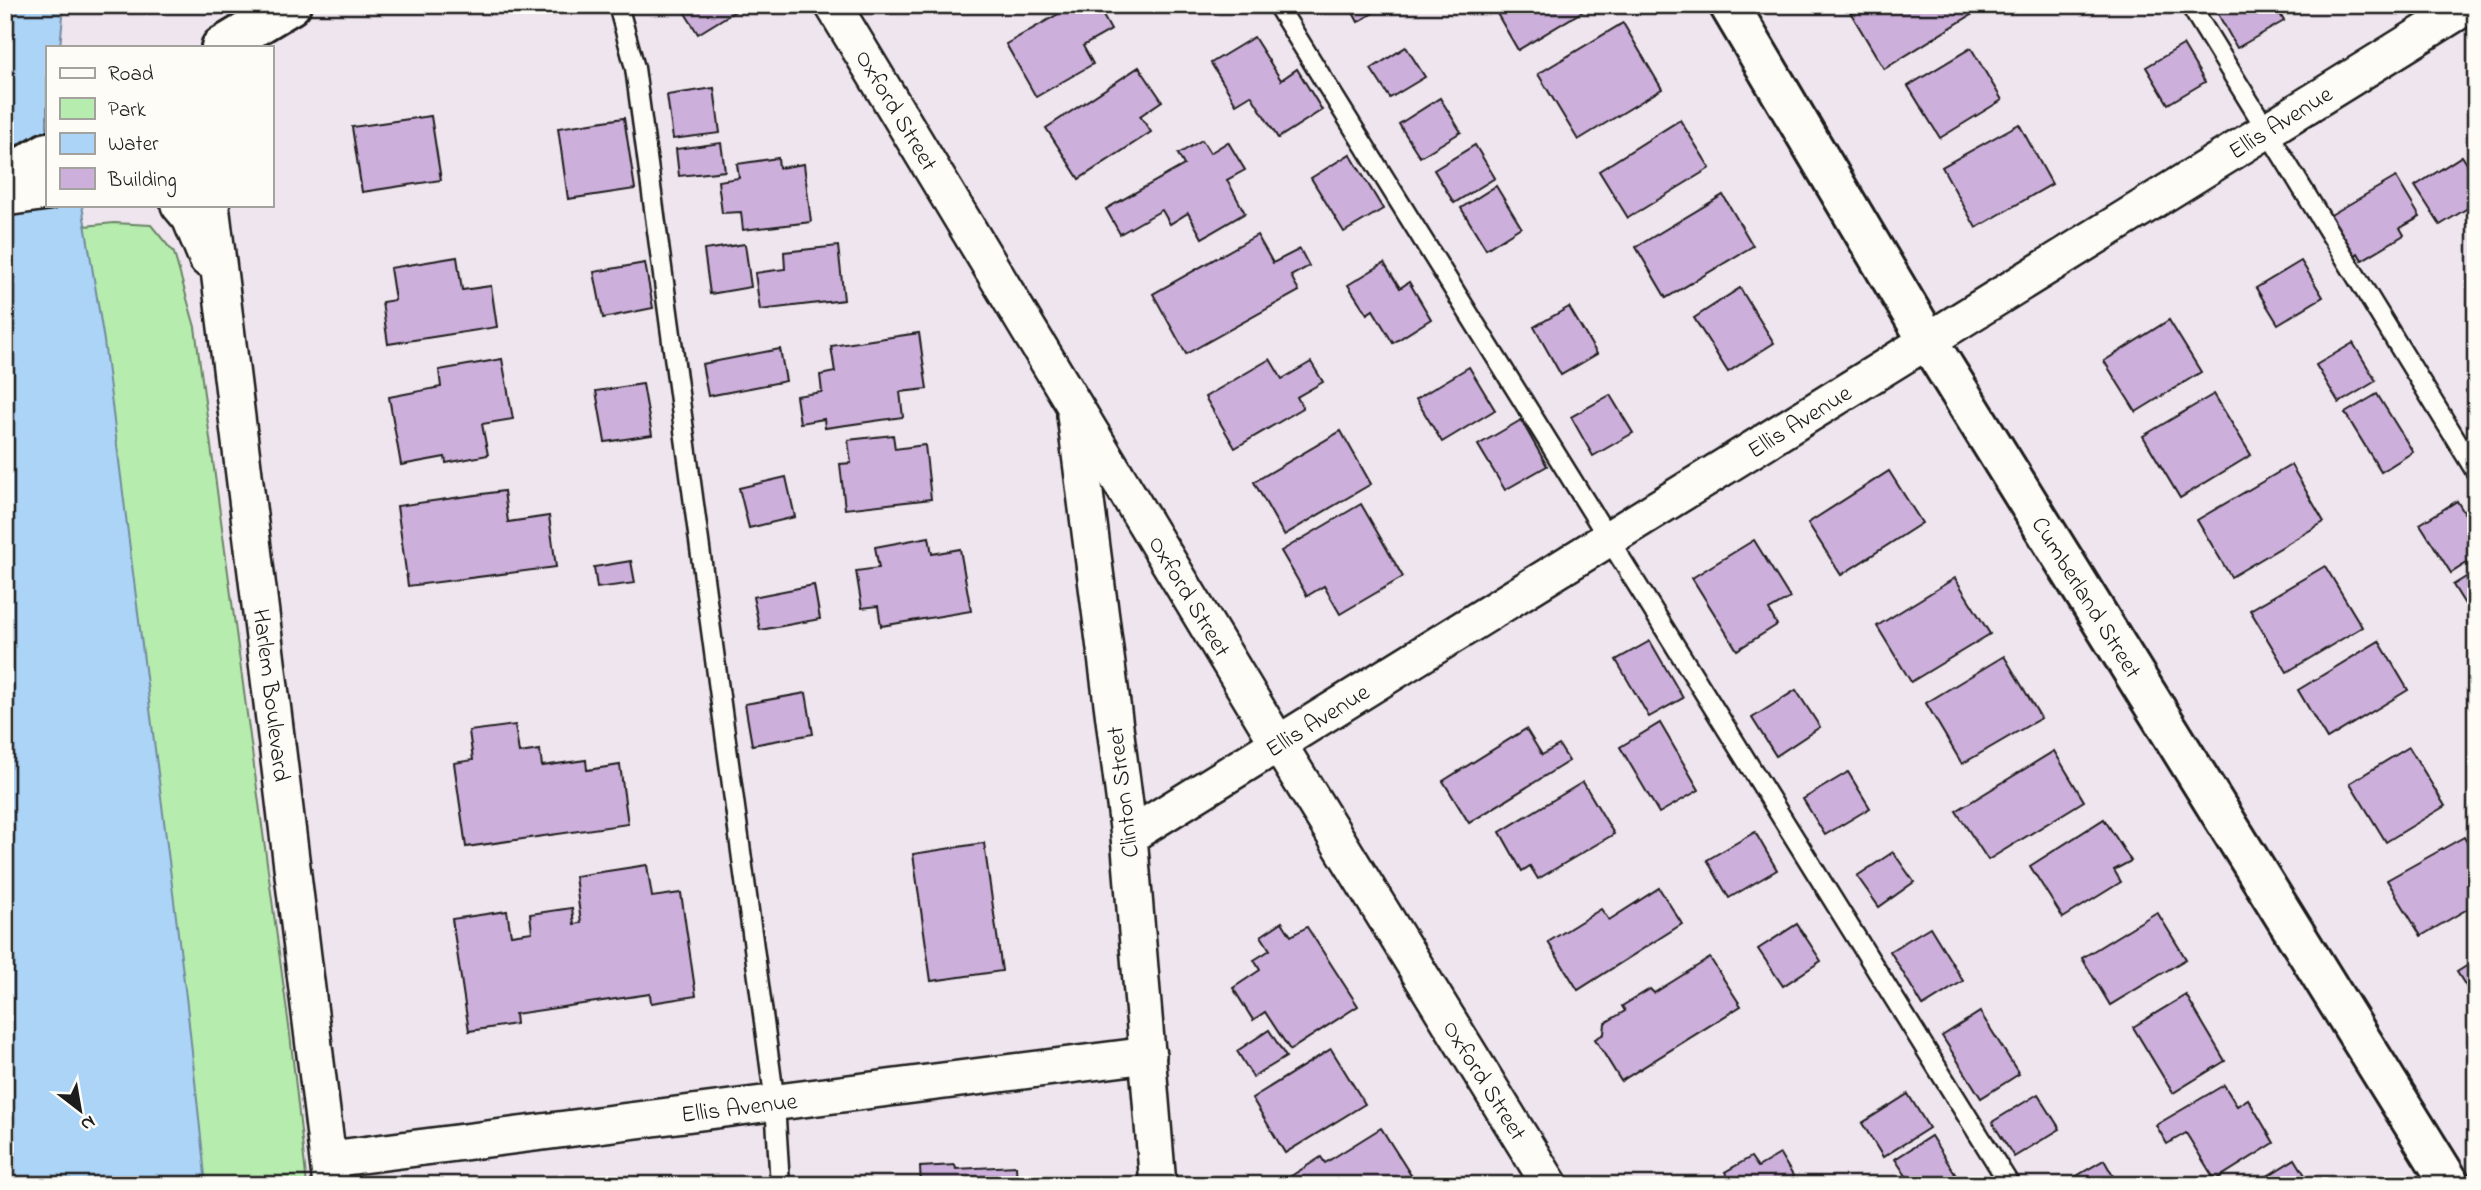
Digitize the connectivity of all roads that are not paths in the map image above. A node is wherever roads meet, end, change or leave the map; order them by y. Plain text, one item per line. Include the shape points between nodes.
1 (291, 5) edge
2 (618, 5) edge
3 (833, 5) edge
4 (1277, 5) edge
5 (1729, 5) edge
6 (2190, 5) edge
7 (2469, 5) edge
8 (222, 46) edge
9 (2267, 130) junction
10 (46, 153) edge
11 (5, 177) edge
12 (46, 191) edge
13 (5, 198) edge
14 (180, 206) edge
15 (212, 206) edge
16 (221, 295) junction
17 (1928, 341) junction
18 (1073, 401) junction
19 (2476, 472) edge
20 (1608, 540) junction
21 (1279, 745) junction
22 (1129, 836) junction
23 (1147, 1055) junction
24 (775, 1102) junction
25 (330, 1172) edge
26 (780, 1185) edge
27 (1158, 1185) edge
28 (1550, 1185) edge
29 (2010, 1185) edge
30 (2451, 1185) edge

1 - 8 street
2 - 24 lane via 635,68
3 - 18 street, Oxford Street
4 - 20 lane
5 - 17 street, Cumberland Street
6 - 9 lane
7 - 9 street, Ellis Avenue
9 - 17 street, Ellis Avenue
9 - 19 lane
10 - 11 street
12 - 13 street
14 - 16 street via 190,218
15 - 16 street, Harlem Boulevard
16 - 25 street, Harlem Boulevard
17 - 20 street, Ellis Avenue
17 - 30 street, Cumberland Street
18 - 21 street, Oxford Street
18 - 22 street, Clinton Street
20 - 21 street, Ellis Avenue
20 - 29 lane
21 - 22 street, Ellis Avenue
21 - 28 street, Oxford Street
22 - 23 street, Clinton Street
23 - 24 street, Ellis Avenue
23 - 27 street, Clinton Street
24 - 25 street, Ellis Avenue
24 - 26 lane

